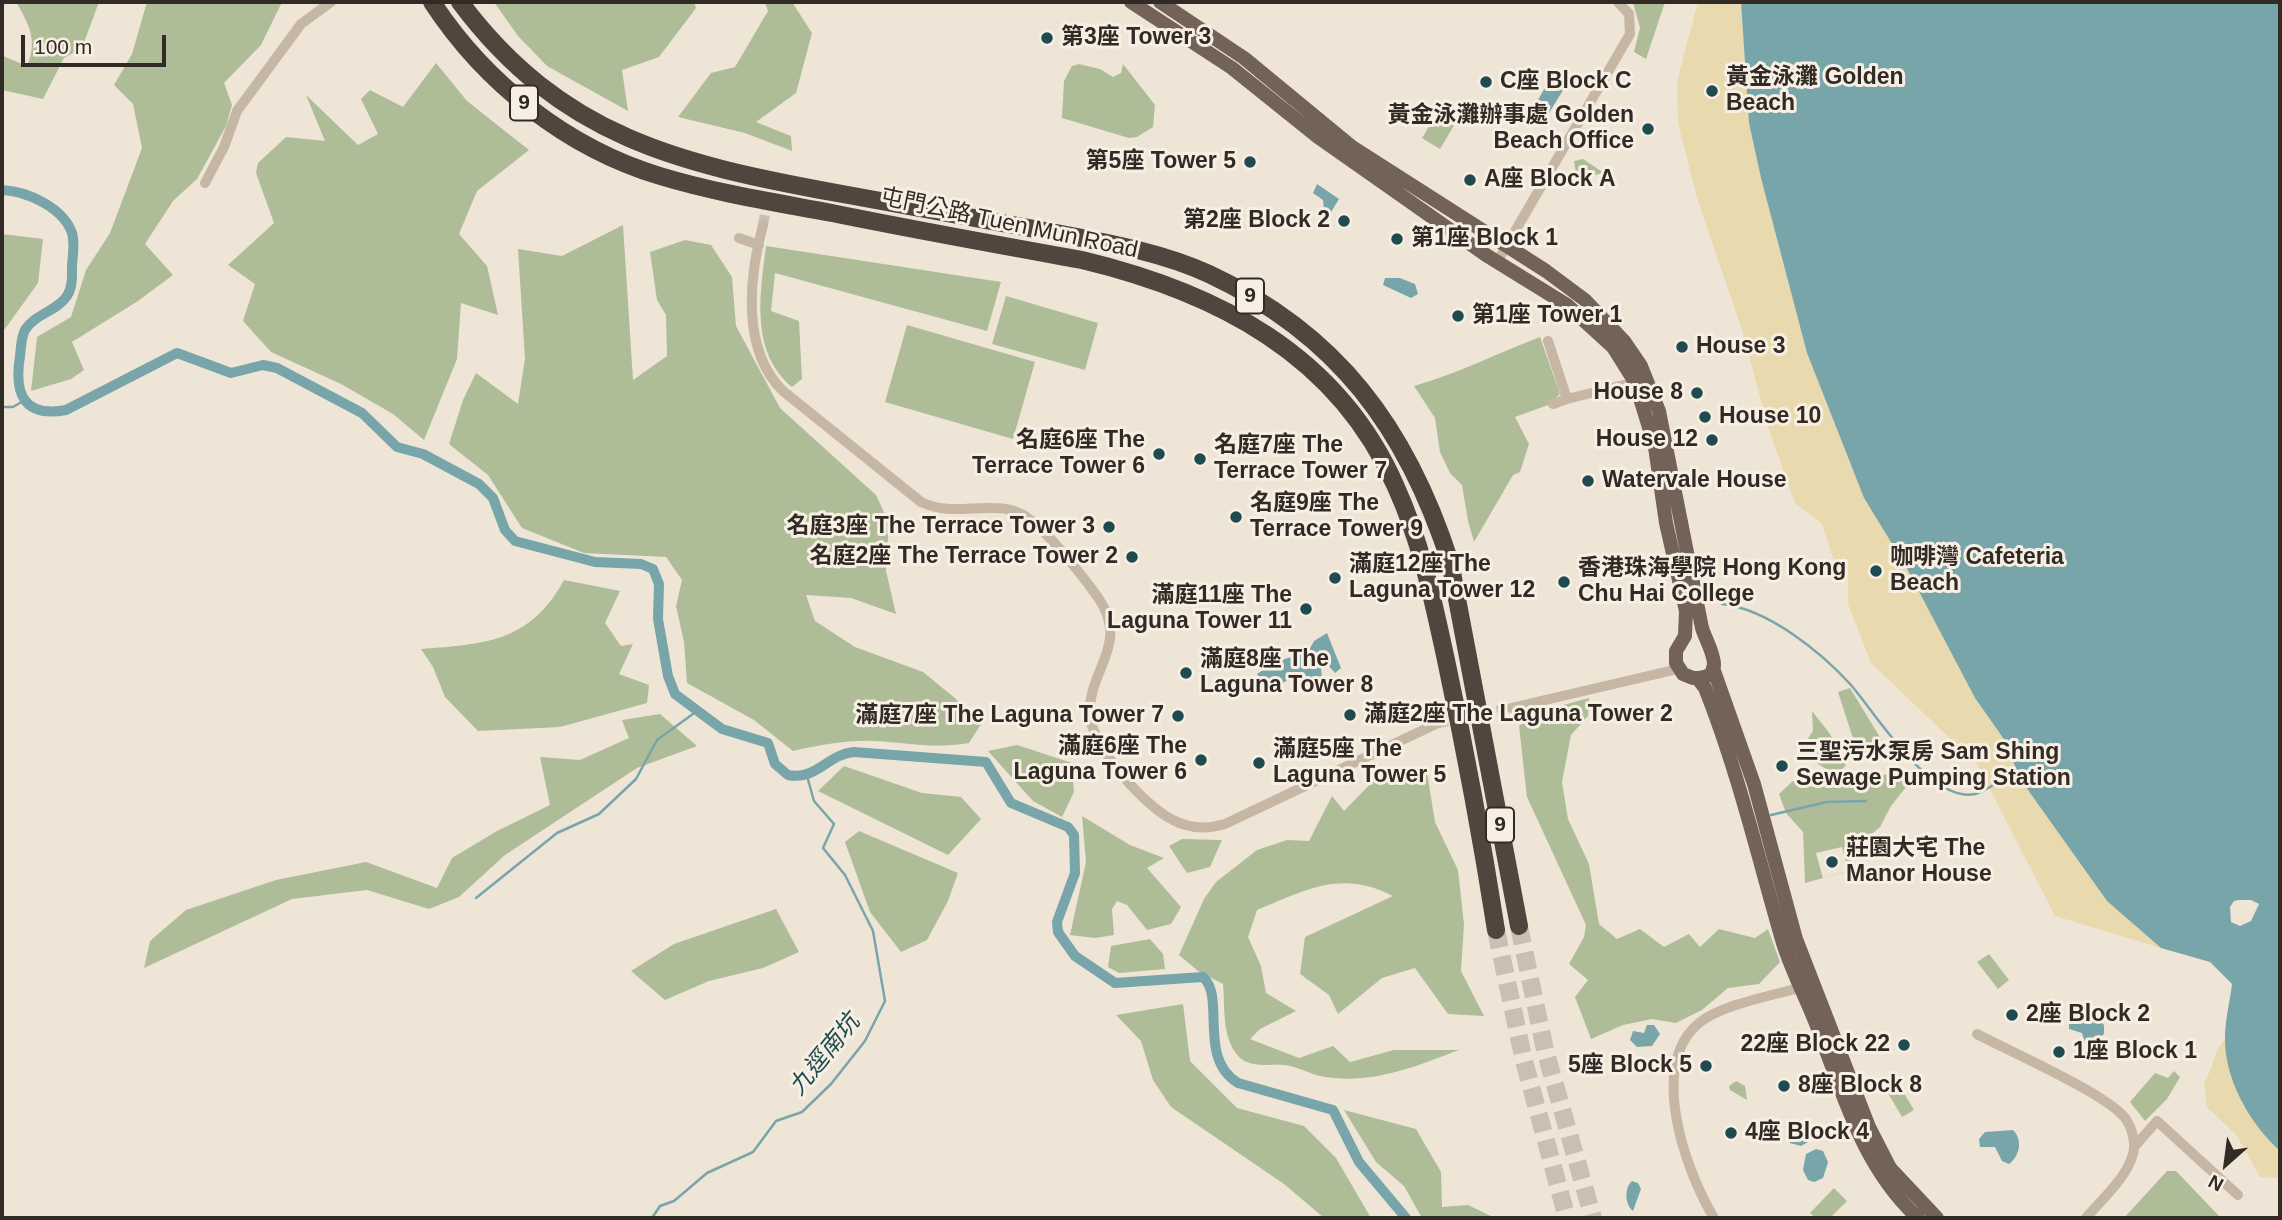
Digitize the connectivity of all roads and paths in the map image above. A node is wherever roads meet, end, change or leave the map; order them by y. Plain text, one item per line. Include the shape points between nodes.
1 (331, 2) edge
2 (432, 2) edge
3 (460, 2) edge
4 (1131, 2) edge
5 (1160, 2) edge
6 (1618, 2) edge
7 (205, 183) dead end
8 (763, 225) tunnel mouth
9 (739, 238) dead end
10 (759, 245) junction
11 (1502, 255) junction
12 (1548, 341) dead end
13 (1641, 381) junction
14 (1567, 399) junction
15 (1553, 404) dead end
16 (1684, 642) junction
17 (1707, 644) junction
18 (1713, 668) junction
19 (1678, 669) junction
20 (1698, 679) junction
21 (1511, 708) tunnel mouth
22 (1438, 723) tunnel mouth
23 (1519, 926) tunnel mouth
24 (1496, 930) tunnel mouth
25 (1807, 986) junction
26 (1977, 1034) dead end
27 (2134, 1147) junction
28 (2238, 1195) dead end
29 (1714, 1218) edge
30 (1918, 1218) edge
31 (1937, 1218) edge
32 (2086, 1218) edge

1 - 7 street via 301,24 237,111
2 - 24 highway, 屯門公路 Tuen Mun Road / 9 via 478,61 514,94 561,129 625,163 732,194 1130,272 1243,318 1307,365 1348,409 1379,455 1419,548 1461,732
3 - 23 highway, 屯門公路 Tuen Mun Road / 9 via 492,42 534,82 586,118 641,145 760,178 1091,240 1172,260 1251,296 1326,351 1387,422 1416,471 1435,516 1450,562
4 - 11 main road via 1232,68 1318,137
5 - 11 main road via 1244,58 1352,147
6 - 11 street via 1629,14 1630,34
8 - 10 street
9 - 10 street
10 - 22 street via 755,342 777,385 921,502 948,510 1003,508 1029,519 1099,599 1109,622 1110,641 1090,700 1094,736 1109,759 1166,816 1198,827 1225,824
11 - 13 main road via 1582,317
11 - 13 main road via 1546,271 1585,300 1624,341
12 - 14 street
13 - 14 street
13 - 16 main road via 1666,523 1683,588
13 - 17 main road via 1668,448
14 - 15 street
16 - 17 main road via 1695,639
16 - 19 main road via 1675,657
17 - 18 main road via 1715,656
18 - 20 main road
18 - 25 main road via 1735,722
19 - 20 main road
19 - 21 street
20 - 25 main road via 1736,773 1783,944
25 - 29 street via 1713,1015 1692,1030 1678,1051 1673,1086 1686,1157
25 - 30 main road via 1865,1151
25 - 31 main road via 1878,1145 1903,1184
26 - 27 street via 2114,1108 2132,1131
27 - 28 street via 2157,1121
27 - 32 street via 2119,1180

